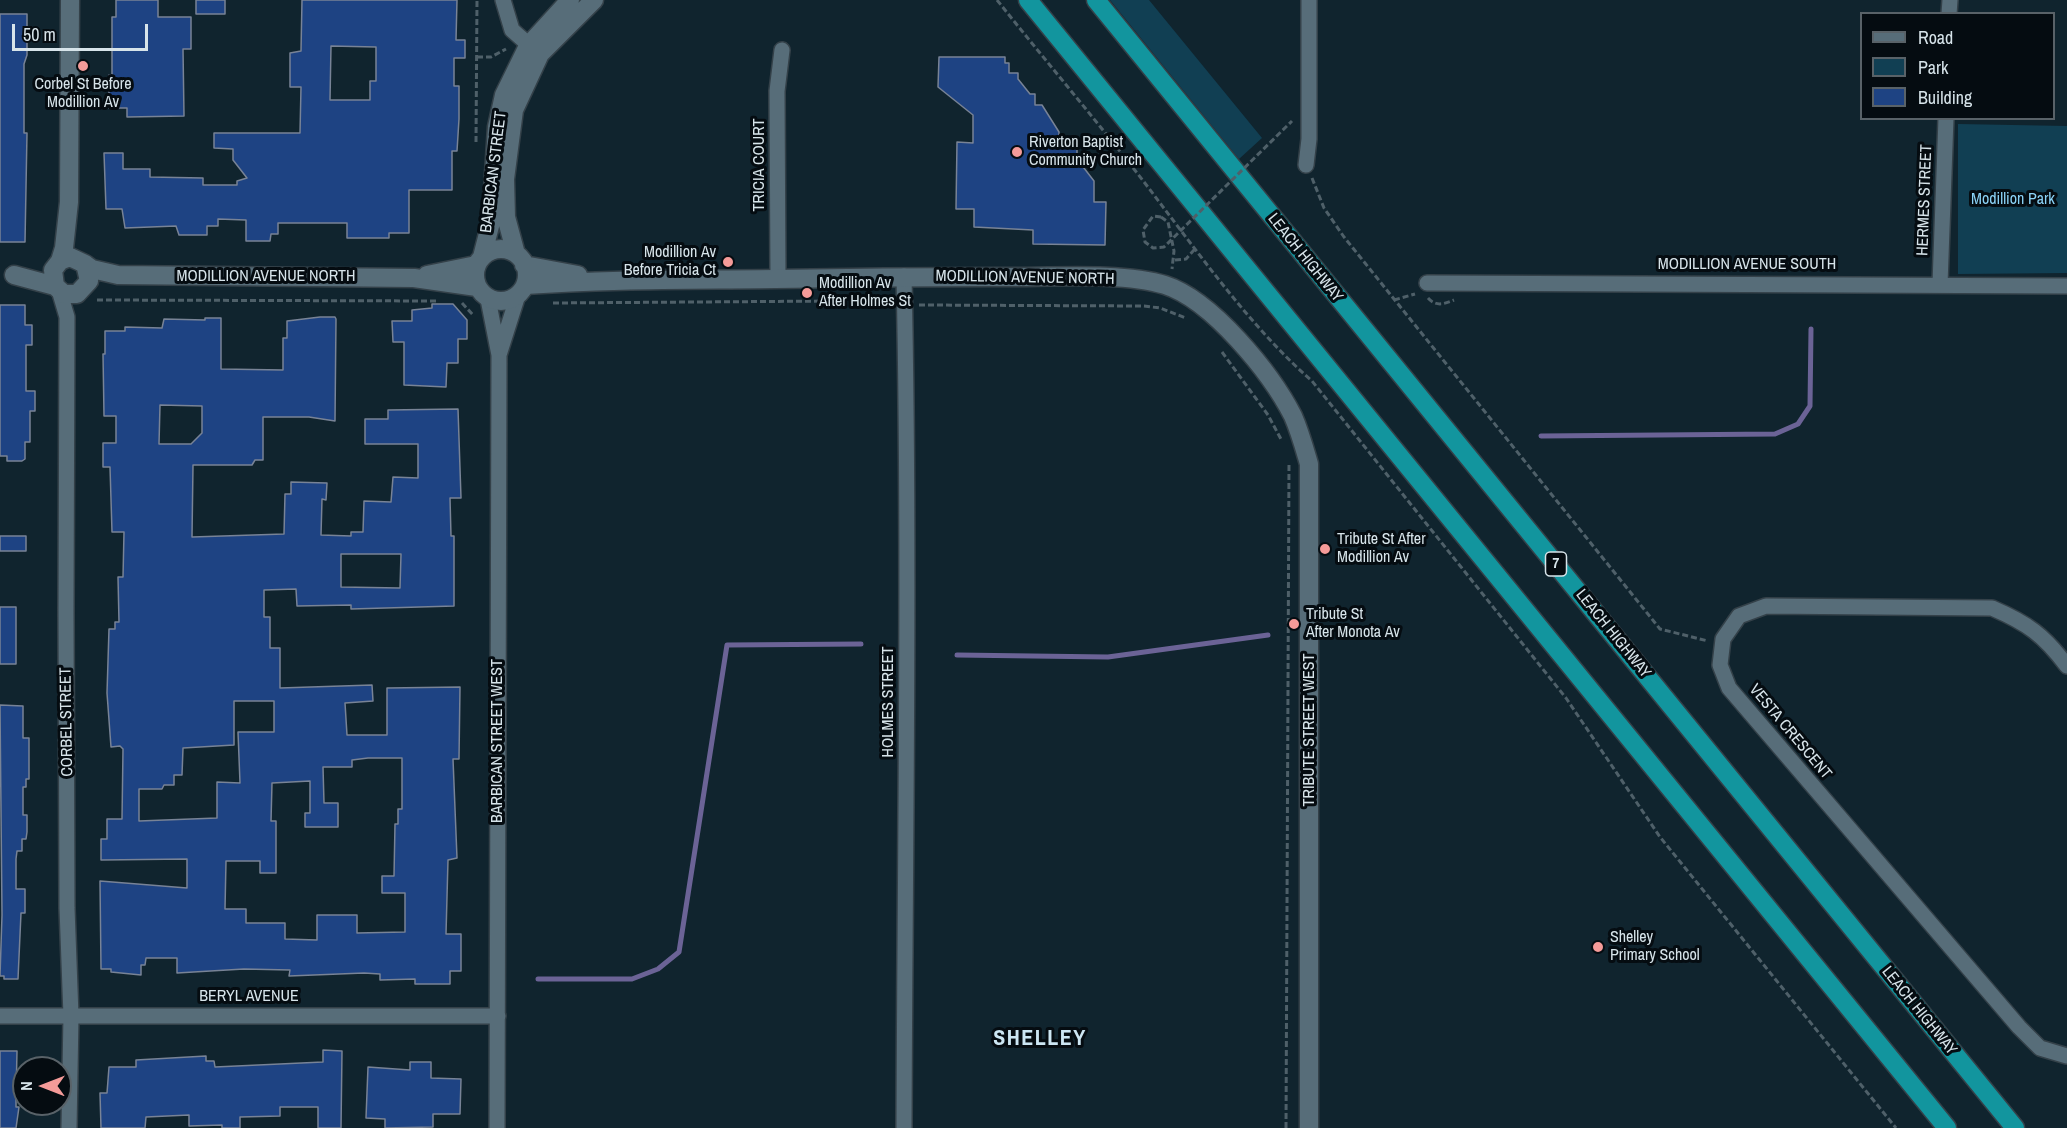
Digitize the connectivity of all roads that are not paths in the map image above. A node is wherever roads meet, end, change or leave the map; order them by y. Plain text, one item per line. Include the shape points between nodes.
1 (70, 0) edge
2 (503, 0) edge
3 (570, 0) edge
4 (594, 0) edge
5 (1028, 0) edge
6 (1096, 0) edge
7 (1309, 0) edge
8 (534, 50) junction
9 (782, 50) dead end
10 (1946, 120) edge
11 (1306, 165) road end
12 (69, 202) junction
13 (520, 259) junction
14 (479, 261) junction
15 (83, 262) junction
16 (7, 275) edge
17 (118, 275) junction
18 (904, 276) junction
19 (57, 277) junction
20 (414, 278) junction
21 (778, 279) junction
22 (600, 280) junction
23 (1940, 284) junction
24 (87, 286) junction
25 (2067, 286) edge
26 (1424, 288) road end
27 (522, 290) junction
28 (483, 293) junction
29 (1193, 300) joint
30 (68, 316) junction
31 (499, 355) junction
32 (2067, 666) edge
33 (0, 1016) edge
34 (71, 1016) junction
35 (498, 1016) junction
36 (2067, 1056) edge
37 (69, 1128) edge
38 (497, 1128) edge
39 (904, 1128) edge
40 (1309, 1128) edge
41 (1947, 1128) edge
42 (2015, 1128) edge

1 - 12 street
2 - 8 street via 512,30
3 - 8 street, BARBICAN STREET
4 - 8 street, BARBICAN STREET
5 - 41 highway
6 - 42 highway, LEACH HIGHWAY / 7
7 - 11 street
8 - 13 street, BARBICAN STREET via 514,110 507,147 506,217
8 - 14 street, BARBICAN STREET via 504,95 497,127 491,222
9 - 21 street, TRICIA COURT via 777,91
10 - 23 street, HERMES STREET
12 - 15 street
12 - 19 street
13 - 14 street via 502,249 488,252
13 - 22 street, MODILLION AVENUE NORTH
13 - 27 street, BARBICAN STREET WEST
14 - 20 street, MODILLION AVENUE NORTH
14 - 28 street, BARBICAN STREET WEST via 474,272
15 - 17 street, MODILLION AVENUE NORTH via 92,269
15 - 19 street via 70,257
15 - 24 street via 90,275
16 - 19 street
17 - 20 street, MODILLION AVENUE NORTH
17 - 24 street, MODILLION AVENUE NORTH
18 - 21 street, MODILLION AVENUE NORTH
18 - 29 street, MODILLION AVENUE NORTH via 1146,280
18 - 39 street, HOLMES STREET via 908,755
19 - 24 street via 70,295
19 - 30 street, CORBEL STREET
20 - 28 street, MODILLION AVENUE NORTH
21 - 22 street, MODILLION AVENUE NORTH
22 - 27 street, MODILLION AVENUE NORTH
23 - 25 street, MODILLION AVENUE SOUTH
23 - 26 street, MODILLION AVENUE SOUTH
24 - 30 street, CORBEL STREET
27 - 28 street via 504,302
27 - 31 street, BARBICAN STREET WEST
28 - 31 street, BARBICAN STREET WEST via 486,321
29 - 40 street, TRIBUTE STREET WEST via 1218,319 1254,360 1291,414 1309,464
30 - 34 street, CORBEL STREET via 67,908
31 - 35 street, BARBICAN STREET WEST
32 - 36 street, VESTA CRESCENT via 2048,640 2023,621 1992,608 1766,606 1739,616 1723,644 1720,665 1729,688 2019,1027 2040,1048
33 - 34 street, BERYL AVENUE
34 - 35 street, BERYL AVENUE
34 - 37 street, CORBEL STREET
35 - 38 street, BARBICAN STREET WEST

